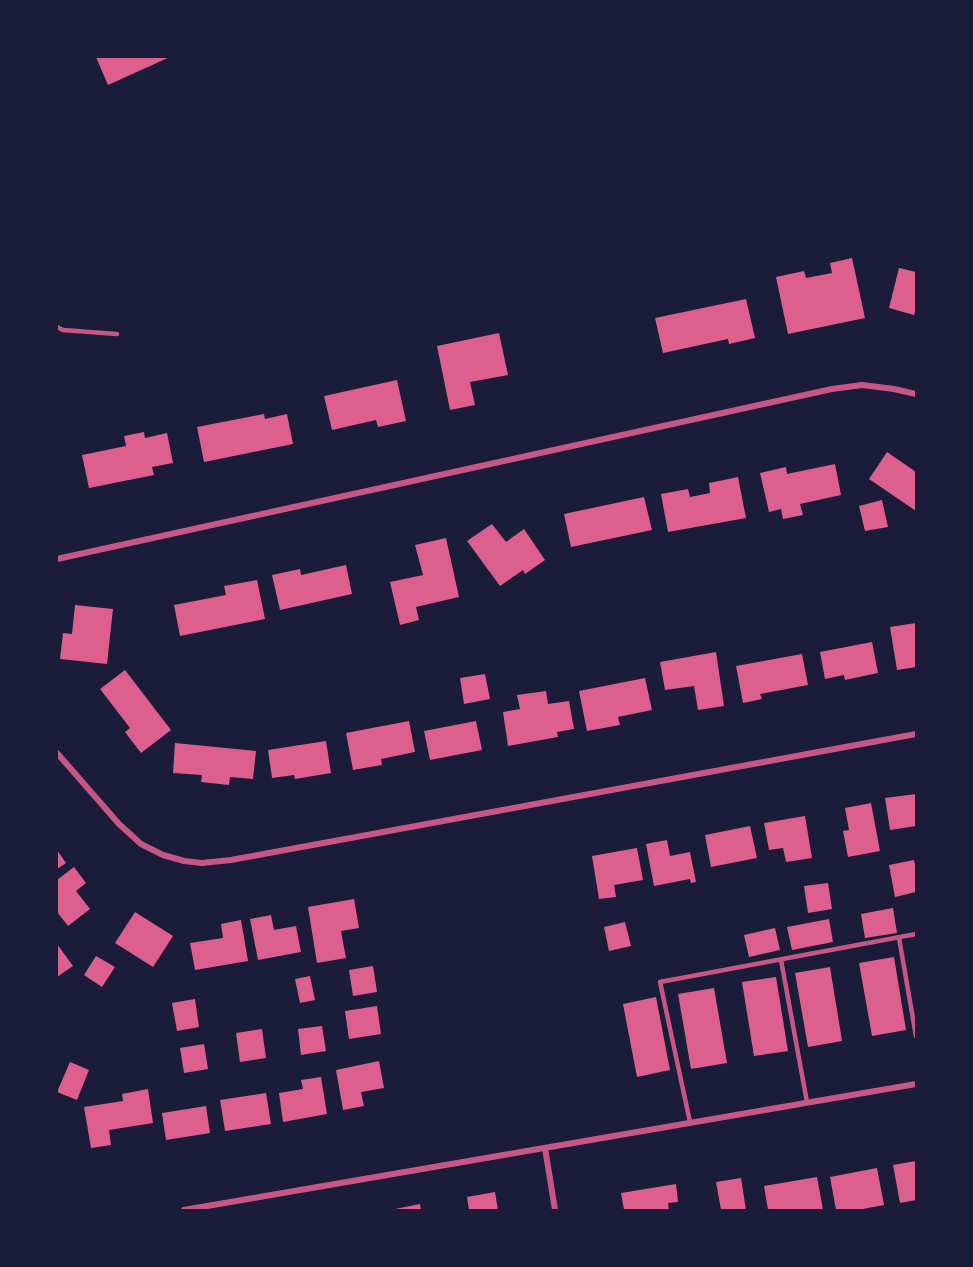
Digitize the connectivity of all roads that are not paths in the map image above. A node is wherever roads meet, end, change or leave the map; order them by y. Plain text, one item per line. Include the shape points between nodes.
1 (57, 327) edge
2 (117, 334) dead end
3 (916, 394) edge
4 (57, 559) edge
5 (916, 734) edge
6 (57, 753) edge
7 (916, 934) edge
8 (899, 938) junction
9 (781, 960) junction
10 (916, 1036) edge
11 (916, 1084) edge
12 (807, 1102) junction
13 (690, 1122) junction
14 (545, 1148) junction
15 (184, 1210) edge
16 (555, 1210) edge

1 - 2 lane
3 - 4 street via 862,385 832,389
5 - 6 street via 202,863 163,855 141,844
7 - 8 lane
8 - 9 lane
8 - 10 lane
9 - 12 lane
9 - 13 lane via 660,982
11 - 12 street
12 - 13 street
13 - 14 street
14 - 15 street
14 - 16 street

